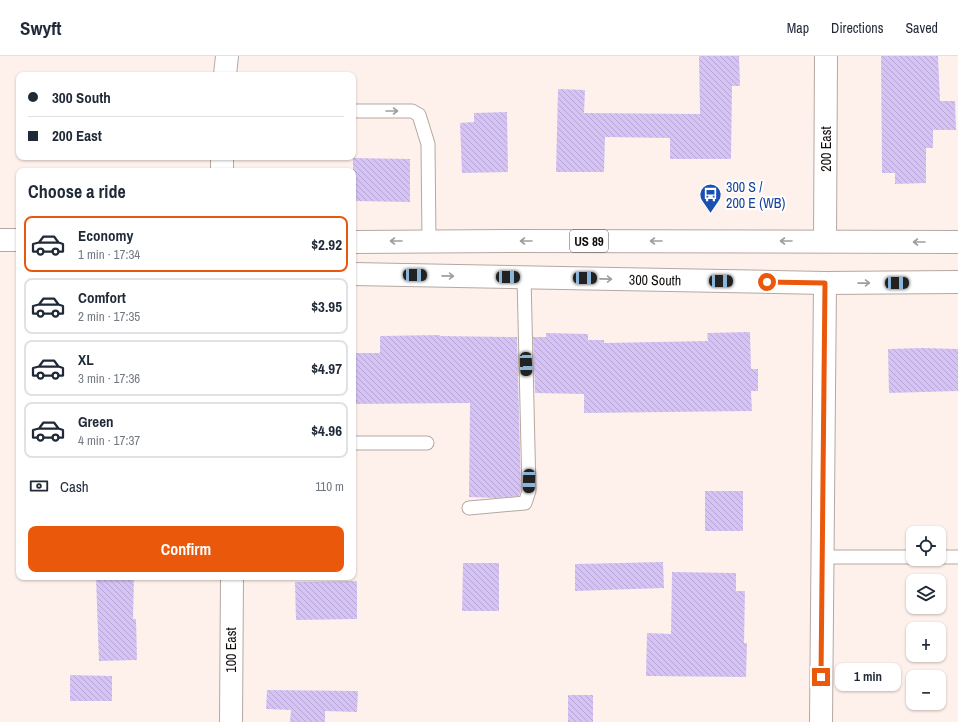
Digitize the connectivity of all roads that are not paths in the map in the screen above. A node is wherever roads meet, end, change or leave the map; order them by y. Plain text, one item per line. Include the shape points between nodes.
1 (227, 56) edge
2 (826, 56) edge
3 (225, 72) edge
4 (356, 111) edge
5 (0, 240) edge
6 (16, 240) edge
7 (429, 241) junction
8 (825, 241) junction
9 (356, 242) edge
10 (958, 242) edge
11 (356, 274) edge
12 (524, 277) junction
13 (958, 282) edge
14 (825, 283) junction
15 (356, 443) edge
16 (427, 444) dead end
17 (469, 508) dead end
18 (822, 557) junction
19 (906, 557) edge
20 (946, 557) edge
21 (958, 557) edge
22 (232, 580) edge
23 (231, 722) edge
24 (821, 722) edge

1 - 3 main road
2 - 8 main road, 200 East
4 -> 7 lane via 412,111 419,114 428,144
5 - 6 main road
8 -> 7 main road, US 89
7 -> 9 main road, US 89
10 -> 8 main road, US 89
11 -> 12 main road, 300 South
12 -> 14 main road, 300 South
12 - 17 lane via 528,491 525,503
14 -> 13 main road, 300 South
14 - 18 main road
15 - 16 lane
18 - 19 lane
18 - 24 main road
20 - 21 lane
22 - 23 main road, 100 East

